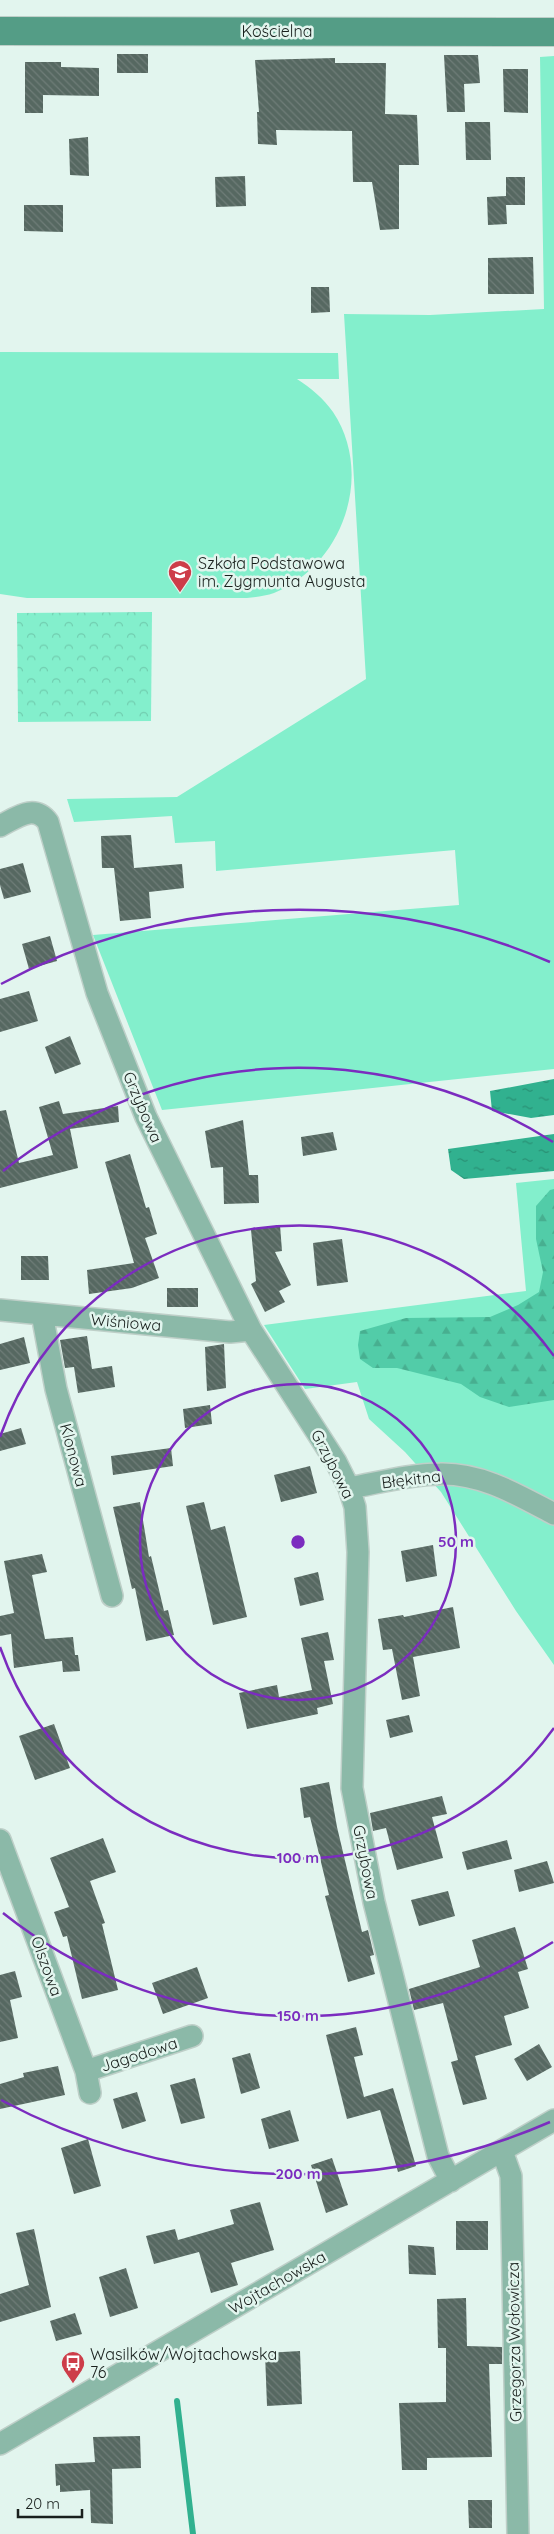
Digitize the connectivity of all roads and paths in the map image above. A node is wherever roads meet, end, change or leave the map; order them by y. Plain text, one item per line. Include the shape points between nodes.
1 (0, 30) edge
2 (554, 32) edge
3 (0, 826) edge
4 (0, 1310) edge
5 (42, 1314) junction
6 (251, 1330) junction
7 (352, 1498) junction
8 (554, 1514) edge
9 (112, 1596) dead end
10 (0, 1840) edge
11 (192, 2036) dead end
12 (86, 2071) junction
13 (90, 2093) dead end
14 (554, 2120) edge
15 (502, 2151) junction
16 (452, 2180) junction
17 (0, 2444) edge
18 (518, 2534) edge

1 - 2 street, Kościelna
3 - 6 street, Grzybowa via 29,812 40,814 48,822 97,993 146,1117
4 - 5 street, Wiśniowa
5 - 6 street, Wiśniowa via 230,1332
5 - 9 street, Klonowa via 56,1389
6 - 7 street, Grzybowa via 310,1420
7 - 8 street, Błękitna via 422,1475 457,1476 487,1481
7 - 16 street, Grzybowa via 358,1552 352,1788 374,1902 436,2147
10 - 12 street, Olszowa
11 - 12 street, Jagodowa
12 - 13 street, Olszowa
14 - 15 street, Wojtachowska
15 - 16 street, Wojtachowska
15 - 18 street, Grzegorza Wołowicza via 511,2176
16 - 17 street, Wojtachowska

